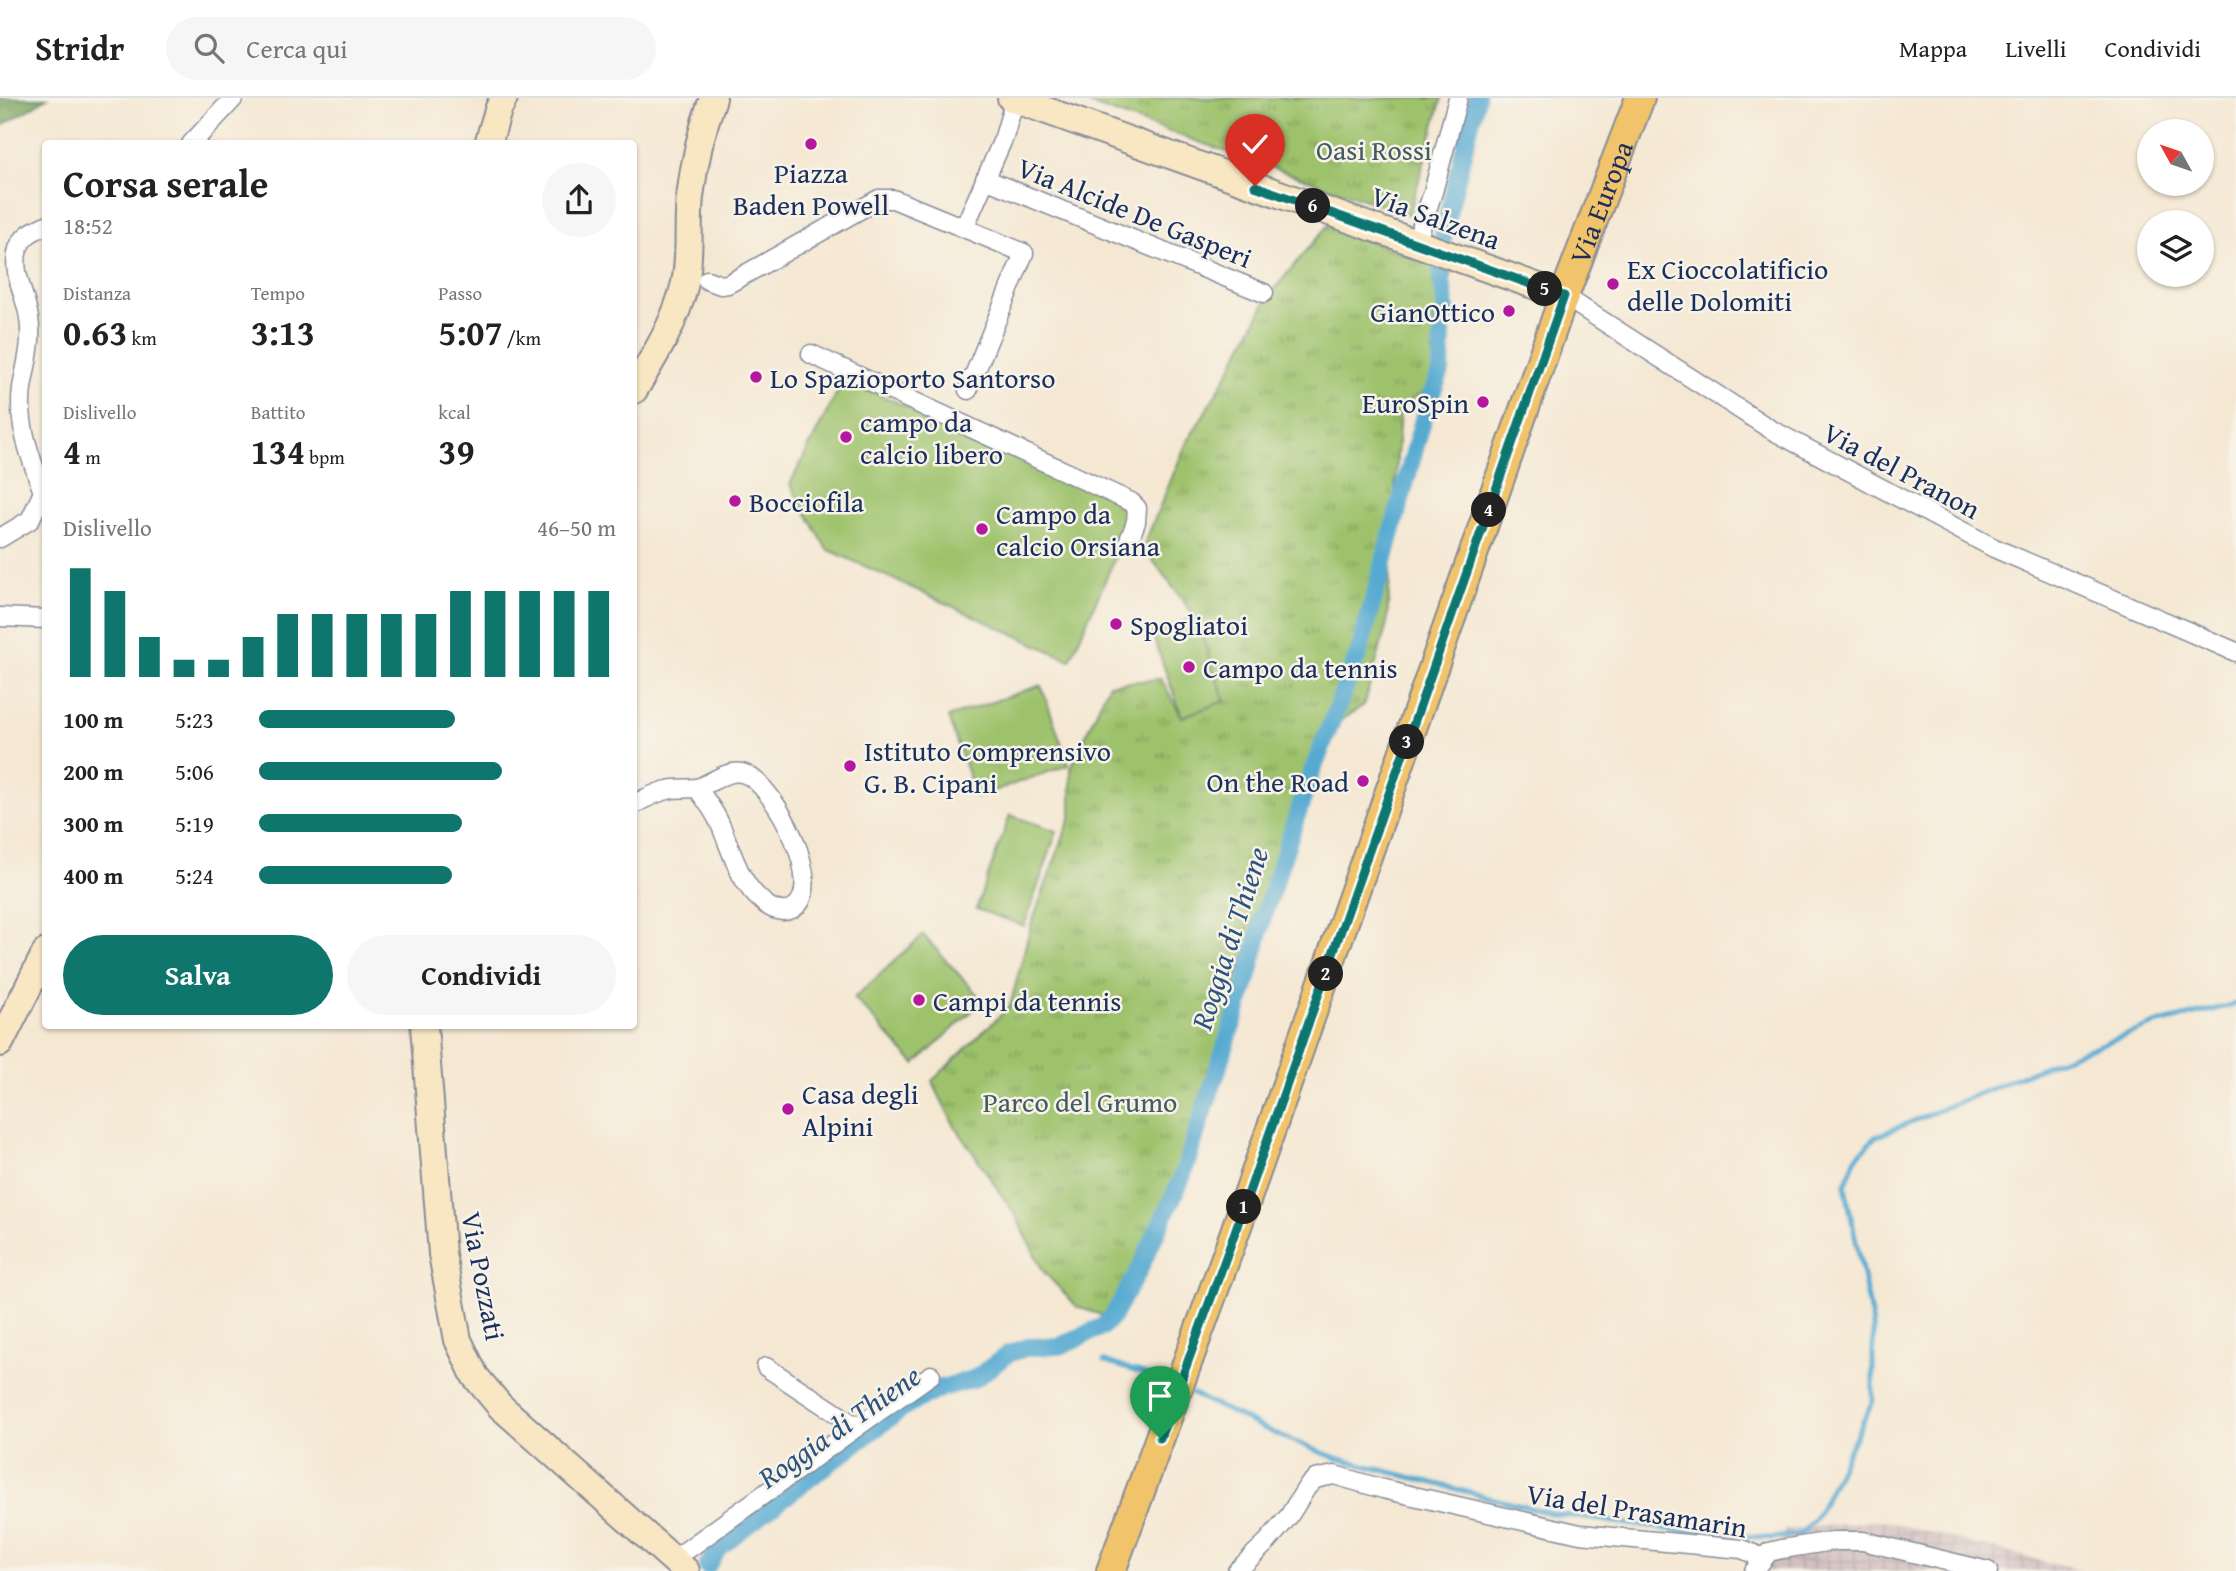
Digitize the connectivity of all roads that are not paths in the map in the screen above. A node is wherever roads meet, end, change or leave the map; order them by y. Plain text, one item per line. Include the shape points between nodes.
1 (234, 98) edge
2 (504, 98) edge
3 (713, 98) edge
4 (1458, 98) edge
5 (1640, 98) edge
6 (1013, 99) edge
7 (195, 140) edge
8 (489, 140) edge
9 (985, 179) junction
10 (42, 227) edge
11 (964, 228) junction
12 (1422, 246) junction
13 (707, 280) dead end
14 (1264, 293) dead end
15 (1564, 296) junction
16 (811, 354) dead end
17 (637, 385) edge
18 (968, 390) dead end
19 (42, 481) edge
20 (42, 494) edge
21 (0, 538) edge
22 (1128, 543) dead end
23 (0, 617) edge
24 (42, 619) edge
25 (2236, 652) edge
26 (696, 788) junction
27 (637, 803) edge
28 (42, 960) edge
29 (424, 1029) edge
30 (0, 1043) edge
31 (766, 1367) dead end
32 (931, 1375) dead end
33 (857, 1427) junction
34 (1759, 1564) edge
35 (680, 1566) edge
36 (1111, 1571) edge
37 (1237, 1571) edge
38 (1988, 1571) edge

1 - 7 street
2 - 8 street
3 - 17 street via 699,136 687,272 679,304
4 - 12 street
5 - 15 main road, Via Europa
6 - 9 street via 1004,136
6 - 12 street, Via Salzena
9 - 11 street
9 - 14 street, Via Alcide De Gasperi
10 - 19 street via 27,234 18,250 18,275 30,319 21,427
11 - 13 street via 893,200 879,199 728,284
11 - 18 street via 1024,253
12 - 15 street, Via Salzena
15 - 25 street, Via del Pranon via 1770,429 1994,548
15 - 36 main road, Via Europa
16 - 22 street via 1131,502 1137,508 1136,522
20 - 21 street via 30,520
23 - 24 street
26 - 26 street via 720,824 754,894 779,911 797,906 806,890 803,865 785,820 764,788 744,774 732,773
26 - 27 street via 667,790
28 - 30 street
29 - 35 street, Via Pozzati via 442,1254 458,1340 475,1376 500,1406
31 - 33 street
32 - 33 street
33 - 35 street
34 - 37 street, Via del Prasamarin via 1742,1549 1580,1534 1334,1475 1315,1479 1268,1541
34 - 38 street, Via del Prasamarin via 1769,1552 1782,1549 1863,1541

